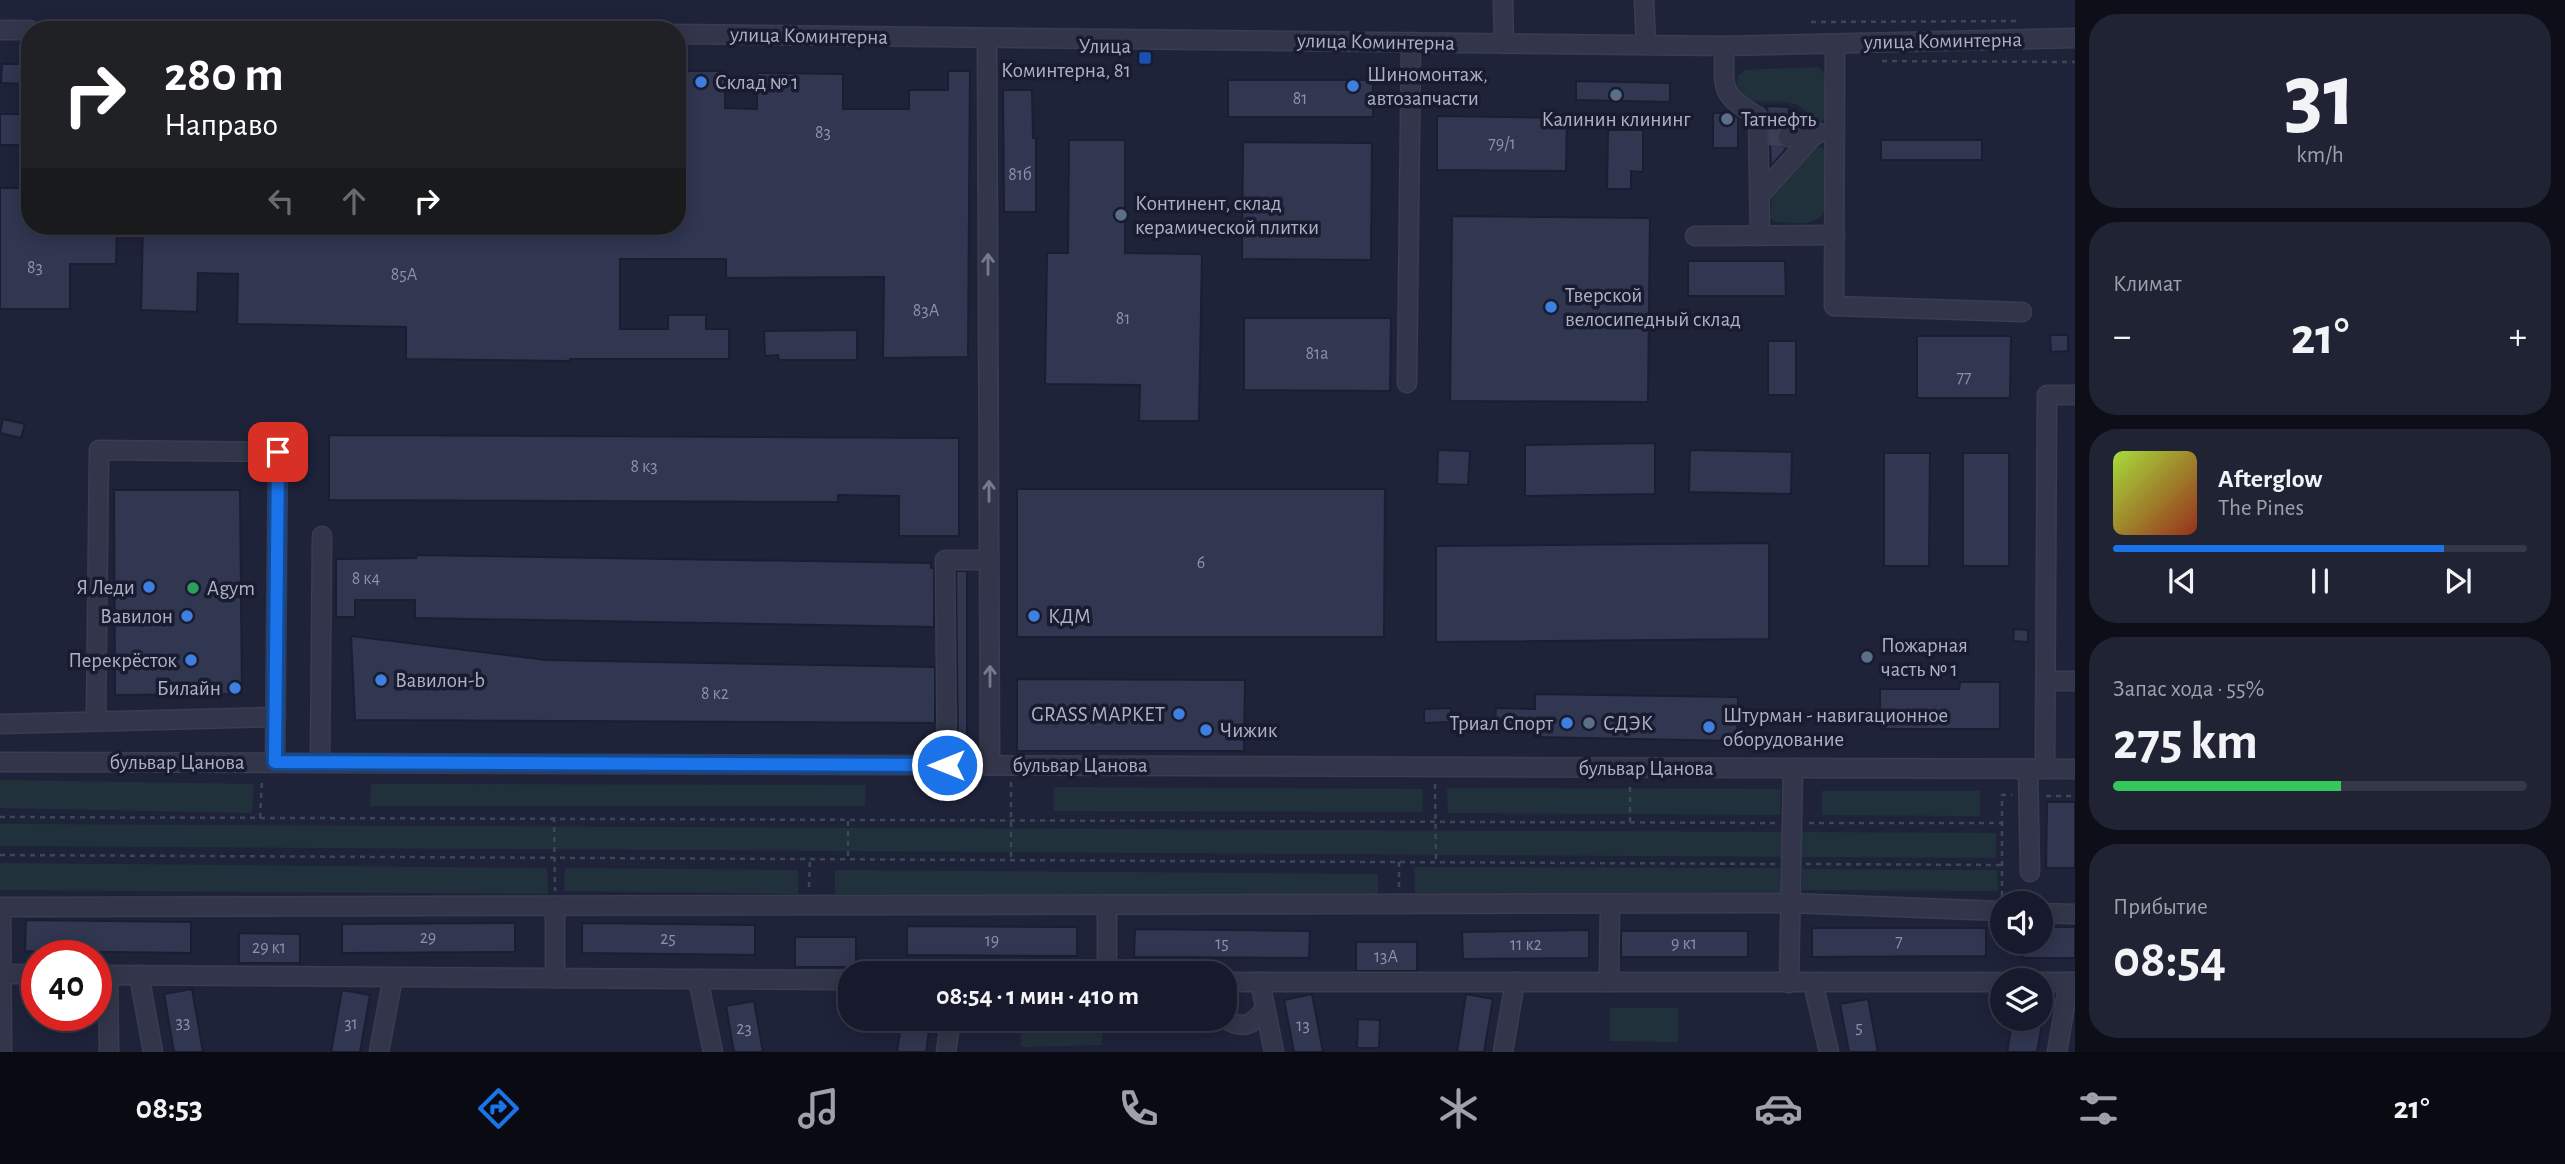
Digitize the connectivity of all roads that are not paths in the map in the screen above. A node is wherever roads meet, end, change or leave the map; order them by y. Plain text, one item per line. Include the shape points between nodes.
1 (1503, 0) edge
2 (1644, 0) edge
3 (0, 30) edge
4 (21, 30) edge
5 (686, 34) edge
6 (2075, 38) edge
7 (987, 39) junction
8 (1411, 42) junction
9 (1504, 44) junction
10 (1835, 44) junction
11 (1646, 45) junction
12 (1724, 46) junction
13 (1836, 121) junction
14 (1788, 137) tunnel mouth
15 (1812, 137) junction
16 (1759, 196) junction
17 (1835, 234) junction
18 (1695, 236) dead end
19 (1760, 236) junction
20 (2022, 312) dead end
21 (1407, 383) dead end
22 (2075, 395) edge
23 (322, 536) dead end
24 (989, 560) junction
25 (2046, 681) junction
26 (2075, 681) edge
27 (276, 717) junction
28 (96, 721) junction
29 (0, 724) edge
30 (0, 762) edge
31 (275, 762) junction
32 (320, 762) junction
33 (947, 765) junction
34 (990, 765) junction
35 (1793, 768) junction
36 (2037, 769) junction
37 (2075, 769) edge
38 (2030, 872) dead end
39 (1790, 903) junction
40 (1610, 904) junction
41 (1990, 904) edge
42 (1107, 905) junction
43 (1, 907) edge
44 (555, 907) junction
45 (2053, 913) edge
46 (2075, 914) edge
47 (1107, 961) edge
48 (2, 974) junction
49 (21, 974) edge
50 (112, 975) edge
51 (139, 975) junction
52 (393, 977) junction
53 (555, 978) junction
54 (698, 979) junction
55 (838, 980) edge
56 (1237, 982) edge
57 (1259, 982) junction
58 (1515, 982) junction
59 (1609, 982) junction
60 (1990, 982) edge
61 (2053, 982) edge
62 (2072, 982) edge
63 (1789, 983) junction
64 (1814, 983) junction
65 (1265, 1009) junction
66 (1237, 1025) edge
67 (107, 1031) edge
68 (949, 1031) edge
69 (2, 1052) edge
70 (109, 1052) edge
71 (153, 1052) edge
72 (379, 1052) edge
73 (713, 1052) edge
74 (946, 1052) edge
75 (1274, 1052) edge
76 (1503, 1052) edge
77 (1829, 1052) edge
78 (2057, 1052) edge

1 - 9 street
2 - 11 street
3 - 4 street
5 - 7 street, улица Коминтерна
6 - 10 street, улица Коминтерна
7 - 8 street, улица Коминтерна
24 -> 7 street
8 - 9 street, улица Коминтерна
8 - 21 street
9 - 11 street, улица Коминтерна
10 - 12 street, улица Коминтерна
10 - 13 street
11 - 12 street, улица Коминтерна
12 - 16 street via 1727,93 1758,117 1762,136
13 - 15 street
13 - 17 street
14 - 15 street
15 - 16 street
16 - 19 street
17 - 19 street
17 - 20 street via 1834,306
18 - 19 street
22 - 25 street via 2047,395
23 - 32 street
24 - 33 street via 945,560
34 -> 24 street
25 - 26 street
25 - 36 street
27 - 28 street
27 - 28 street via 278,452 99,450
27 - 31 street
28 - 29 street
30 - 31 street, бульвар Цанова
31 - 32 street, бульвар Цанова
32 - 33 street, бульвар Цанова
33 - 34 street, бульвар Цанова
34 - 35 street, бульвар Цанова
35 - 36 street, бульвар Цанова
35 - 39 street
36 - 37 street, бульвар Цанова
36 - 38 street
39 - 40 street
39 - 41 street
39 - 63 street
40 - 42 street
40 - 59 street
42 - 44 street
42 - 47 street
43 - 44 street
43 - 48 street
44 - 53 street
45 - 46 street
48 - 49 street
48 - 69 street
50 - 51 street
51 - 52 street
51 - 71 street
52 - 53 street
52 - 72 street
53 - 54 street
54 - 55 street
54 - 73 street
56 - 57 street
57 - 58 street
57 - 65 street
58 - 59 street
58 - 76 street
59 - 63 street
60 - 64 street
61 - 62 street
62 - 78 street
63 - 64 street
64 - 77 street
65 - 66 street via 1256,1021
65 - 75 street
67 - 70 street
68 - 74 street

